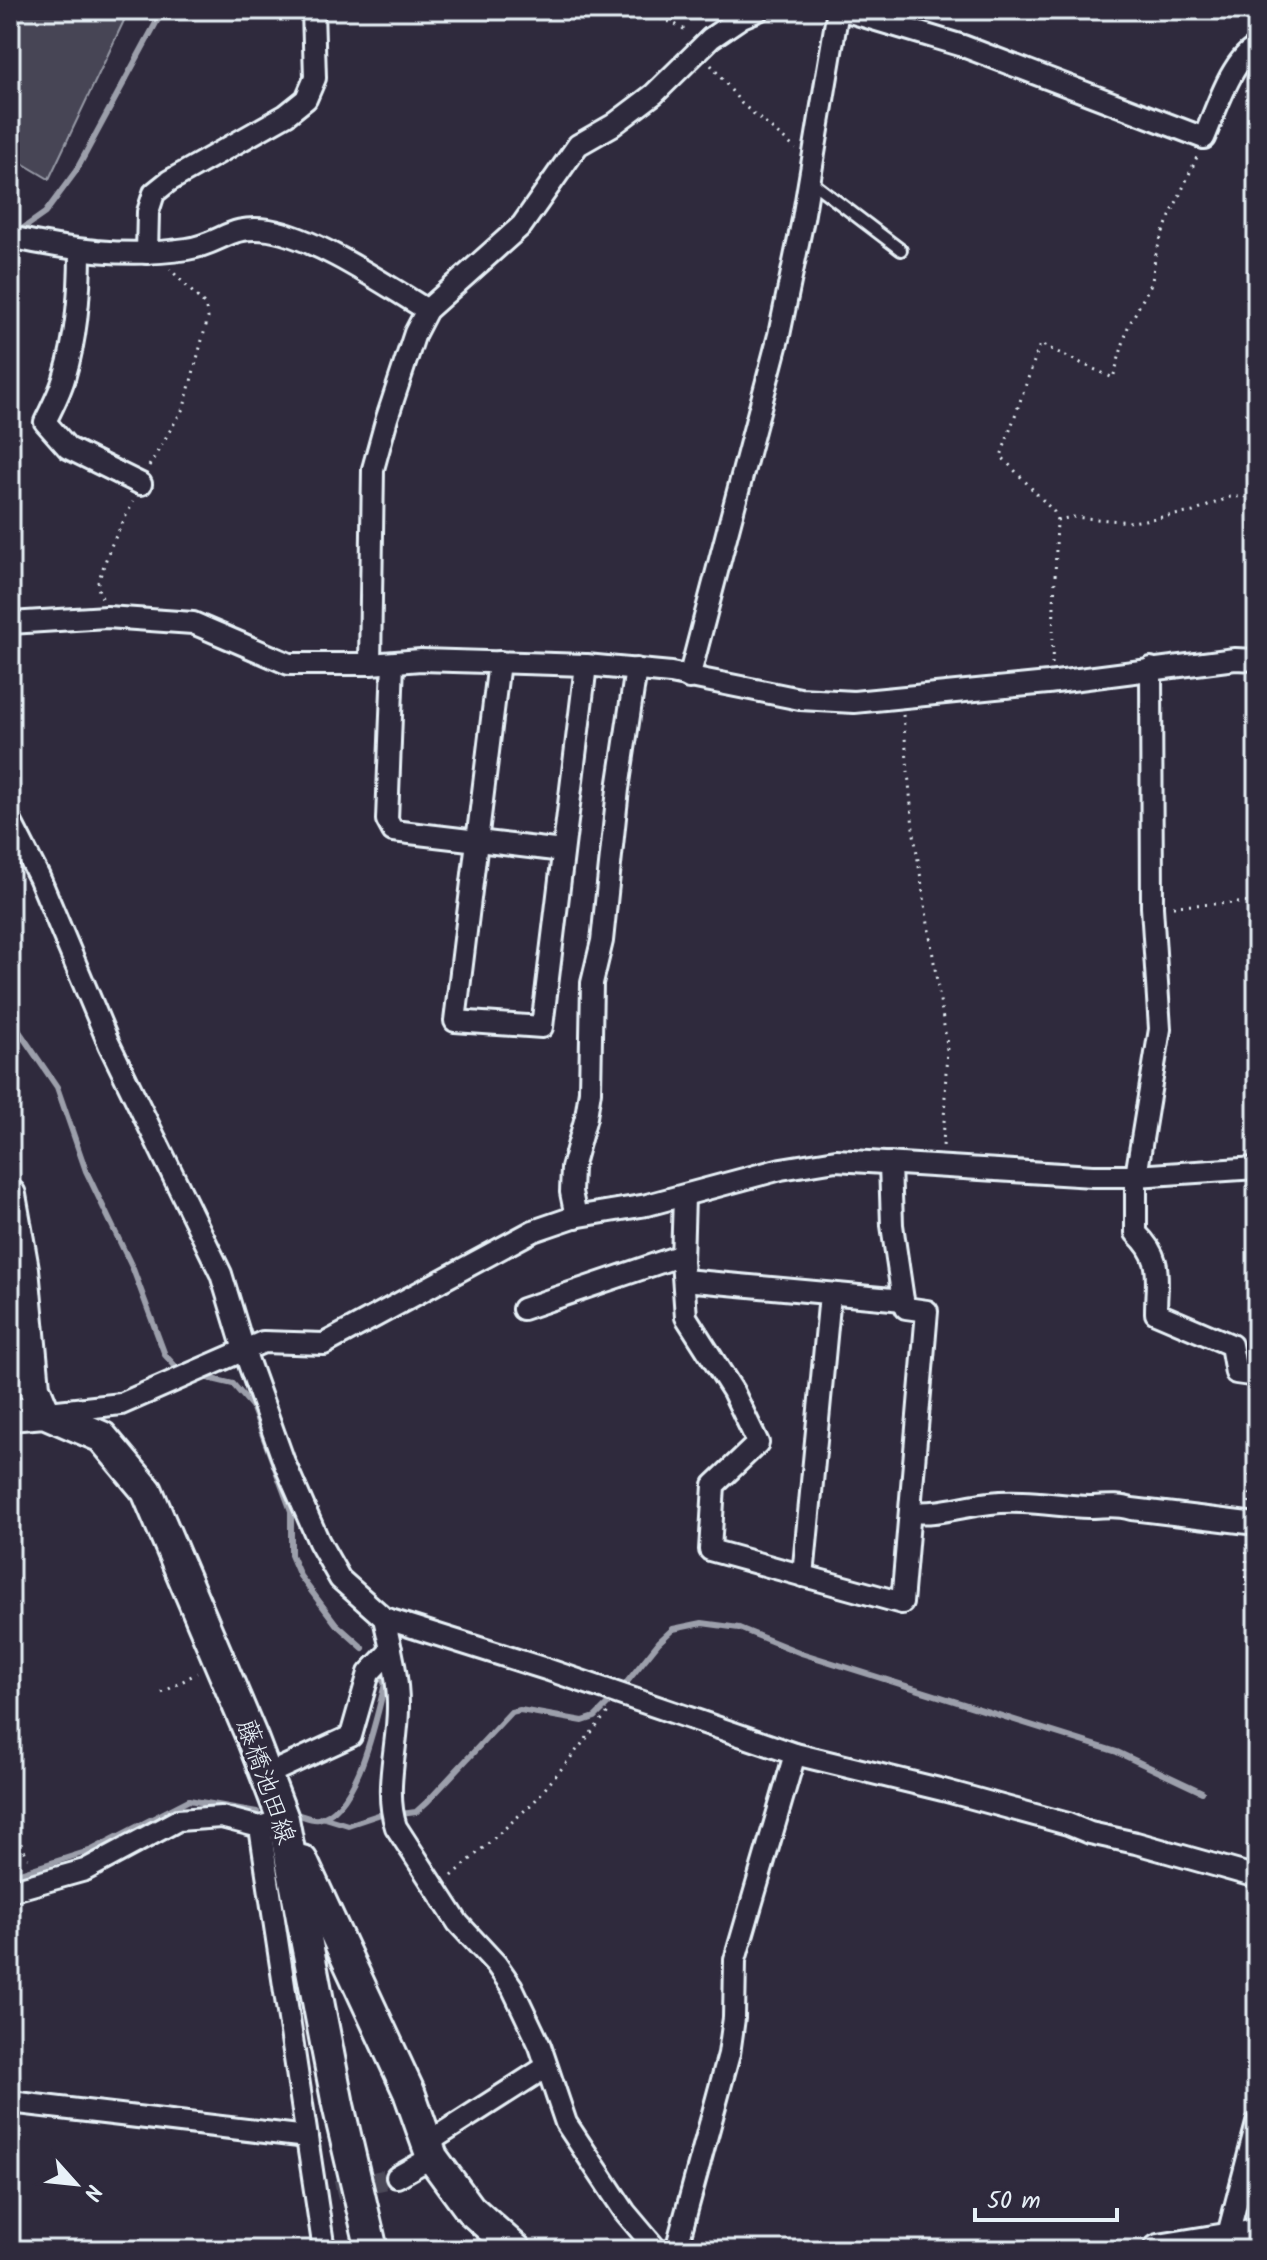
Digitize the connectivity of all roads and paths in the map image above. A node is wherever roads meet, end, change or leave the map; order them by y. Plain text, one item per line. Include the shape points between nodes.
1 (313, 10) edge
2 (638, 10) edge
3 (759, 10) edge
4 (841, 10) edge
5 (1257, 47) edge
6 (699, 49) junction
7 (1204, 138) junction
8 (811, 169) junction
9 (14, 241) edge
10 (80, 250) junction
11 (901, 250) dead end
12 (153, 253) junction
13 (427, 310) junction
14 (141, 484) junction
15 (1257, 496) edge
16 (1057, 520) junction
17 (107, 617) junction
18 (10, 623) edge
19 (1257, 660) edge
20 (499, 662) junction
21 (393, 663) junction
22 (370, 664) junction
23 (586, 665) junction
24 (1151, 668) junction
25 (636, 669) junction
26 (689, 678) junction
27 (1052, 682) junction
28 (902, 699) junction
29 (10, 820) edge
30 (477, 840) junction
31 (563, 851) junction
32 (1257, 902) edge
33 (1152, 907) junction
34 (890, 1163) junction
35 (942, 1167) junction
36 (1257, 1168) edge
37 (1136, 1176) junction
38 (10, 1195) edge
39 (684, 1196) junction
40 (576, 1217) junction
41 (682, 1255) junction
42 (684, 1280) junction
43 (830, 1295) junction
44 (903, 1300) junction
45 (523, 1309) dead end
46 (244, 1350) junction
47 (1257, 1376) edge
48 (44, 1412) junction
49 (10, 1415) edge
50 (1257, 1419) edge
51 (1257, 1492) edge
52 (910, 1512) junction
53 (1248, 1523) dead end
54 (803, 1576) junction
55 (384, 1618) junction
56 (391, 1650) junction
57 (218, 1659) junction
58 (162, 1693) dead end
59 (625, 1697) junction
60 (795, 1754) junction
61 (266, 1775) junction
62 (10, 1822) edge
63 (272, 1823) junction
64 (28, 1858) dead end
65 (1257, 1877) edge
66 (436, 1887) junction
67 (10, 1891) edge
68 (546, 2067) junction
69 (10, 2102) edge
70 (1257, 2123) edge
71 (307, 2137) junction
72 (430, 2150) junction
73 (397, 2177) tunnel mouth
74 (336, 2190) tunnel mouth
75 (315, 2193) junction
76 (1257, 2234) edge
77 (1225, 2244) edge
78 (324, 2250) edge
79 (372, 2250) edge
80 (516, 2250) edge
81 (657, 2250) edge
82 (676, 2250) edge
83 (1159, 2250) edge

1 - 12 street via 315,78 306,99 154,193 148,212
2 - 6 path via 690,33
3 - 6 street
4 - 7 street via 963,46
4 - 8 street
5 - 7 street via 1238,63
6 - 8 path via 742,104 804,156
6 - 13 street via 654,94 578,145 522,225
7 - 16 path via 1162,234 1152,282 1128,327 1113,378 1040,344 1001,456
8 - 11 lane
8 - 26 street via 779,335
9 - 10 street
10 - 12 street
10 - 14 street via 74,332 65,376 45,422 68,448
12 - 13 street via 204,245 236,229 272,230 337,257
12 - 14 path via 205,305 208,318 184,407
13 - 22 street via 373,469
14 - 17 path via 97,585
15 - 16 path via 1230,497 1193,512 1132,522
16 - 27 path
17 - 18 street
17 - 22 street via 193,623 289,664
19 - 24 street
20 - 21 street
20 - 23 street
20 - 30 street
21 - 22 street
21 - 30 street via 387,820 393,831
23 - 25 street
23 - 31 street
24 - 27 street
24 - 33 street
25 - 26 street
25 - 40 street via 602,941 592,983 590,1091 572,1168
26 - 28 street via 800,699
27 - 28 street
28 - 35 path via 913,828 947,1045
29 - 46 street via 109,1044 221,1274
30 - 31 street
30 - 31 street via 455,1021 542,1027
32 - 33 path
33 - 37 street via 1160,1029
34 - 35 street
34 - 39 street via 822,1162
34 - 44 street
35 - 37 street
36 - 37 street
37 - 47 street via 1136,1233 1156,1257 1156,1313 1231,1345 1236,1373
38 - 48 main road via 34,1387
39 - 40 street
39 - 41 street
40 - 46 street via 533,1231 324,1344 263,1342
41 - 42 street
41 - 45 street
42 - 43 street
42 - 54 street via 686,1317 733,1391 758,1443 714,1485 710,1550
43 - 44 street
43 - 54 street
44 - 52 street via 906,1308 927,1311
46 - 48 street via 121,1404
46 - 55 street via 319,1542 340,1579
48 - 49 main road, 藤橋池田線
48 - 57 main road, 藤橋池田線 via 102,1437 147,1491
50 - 51 path via 1249,1480
52 - 53 street via 933,1515 993,1502 1119,1504
52 - 54 street via 902,1603
55 - 56 street
55 - 59 street
56 - 61 street via 369,1673 351,1736
56 - 66 street via 398,1706 390,1809
57 - 58 path
57 - 61 main road, 藤橋池田線
59 - 60 street
59 - 66 path via 534,1802
60 - 65 street
60 - 82 street via 735,1960 729,2054
61 - 63 main road, 藤橋池田線
62 - 64 path
63 - 67 street via 221,1817 178,1820 85,1870
63 - 71 street
63 - 72 main road via 409,2092
63 - 79 main road, 藤橋池田線
66 - 68 street via 458,1923 512,1987
68 - 72 street
68 - 81 street via 566,2123
69 - 71 street
70 - 77 street
71 - 75 street
72 - 73 street
72 - 80 main road via 470,2209
74 - 75 street
75 - 78 street
76 - 77 main road
77 - 83 main road

